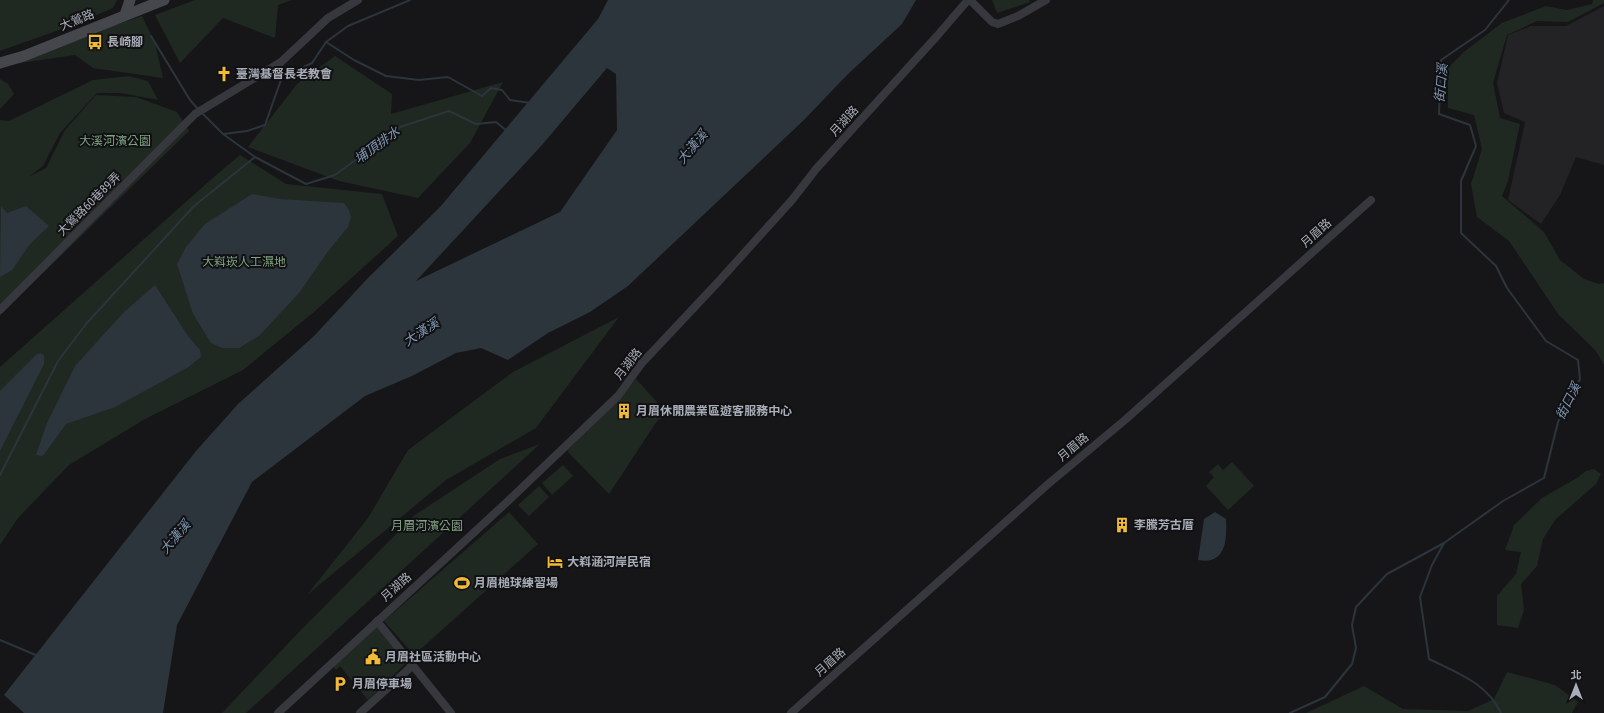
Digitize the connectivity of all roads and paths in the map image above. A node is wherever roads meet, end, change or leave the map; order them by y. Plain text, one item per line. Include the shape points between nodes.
1 (130, 0) edge
2 (164, 0) edge
3 (358, 0) edge
4 (969, 0) edge
5 (1046, 0) edge
6 (125, 15) junction
7 (0, 63) edge
8 (1371, 200) dead end
9 (0, 310) edge
10 (377, 620) junction
11 (412, 666) junction
12 (278, 713) edge
13 (360, 713) edge
14 (451, 713) edge
15 (791, 713) edge

1 - 6 street
2 - 6 street, 大鶯路
3 - 9 street, 大鶯路60巷89弄 via 328,18 281,62 195,114
4 - 5 street via 992,22 998,24
4 - 10 street, 月湖路 via 816,169 792,200 642,363 618,396 507,502
6 - 7 street, 大鶯路 via 24,56
8 - 15 street, 月眉路
10 - 11 street
10 - 12 street, 月湖路
11 - 13 street
11 - 14 street

